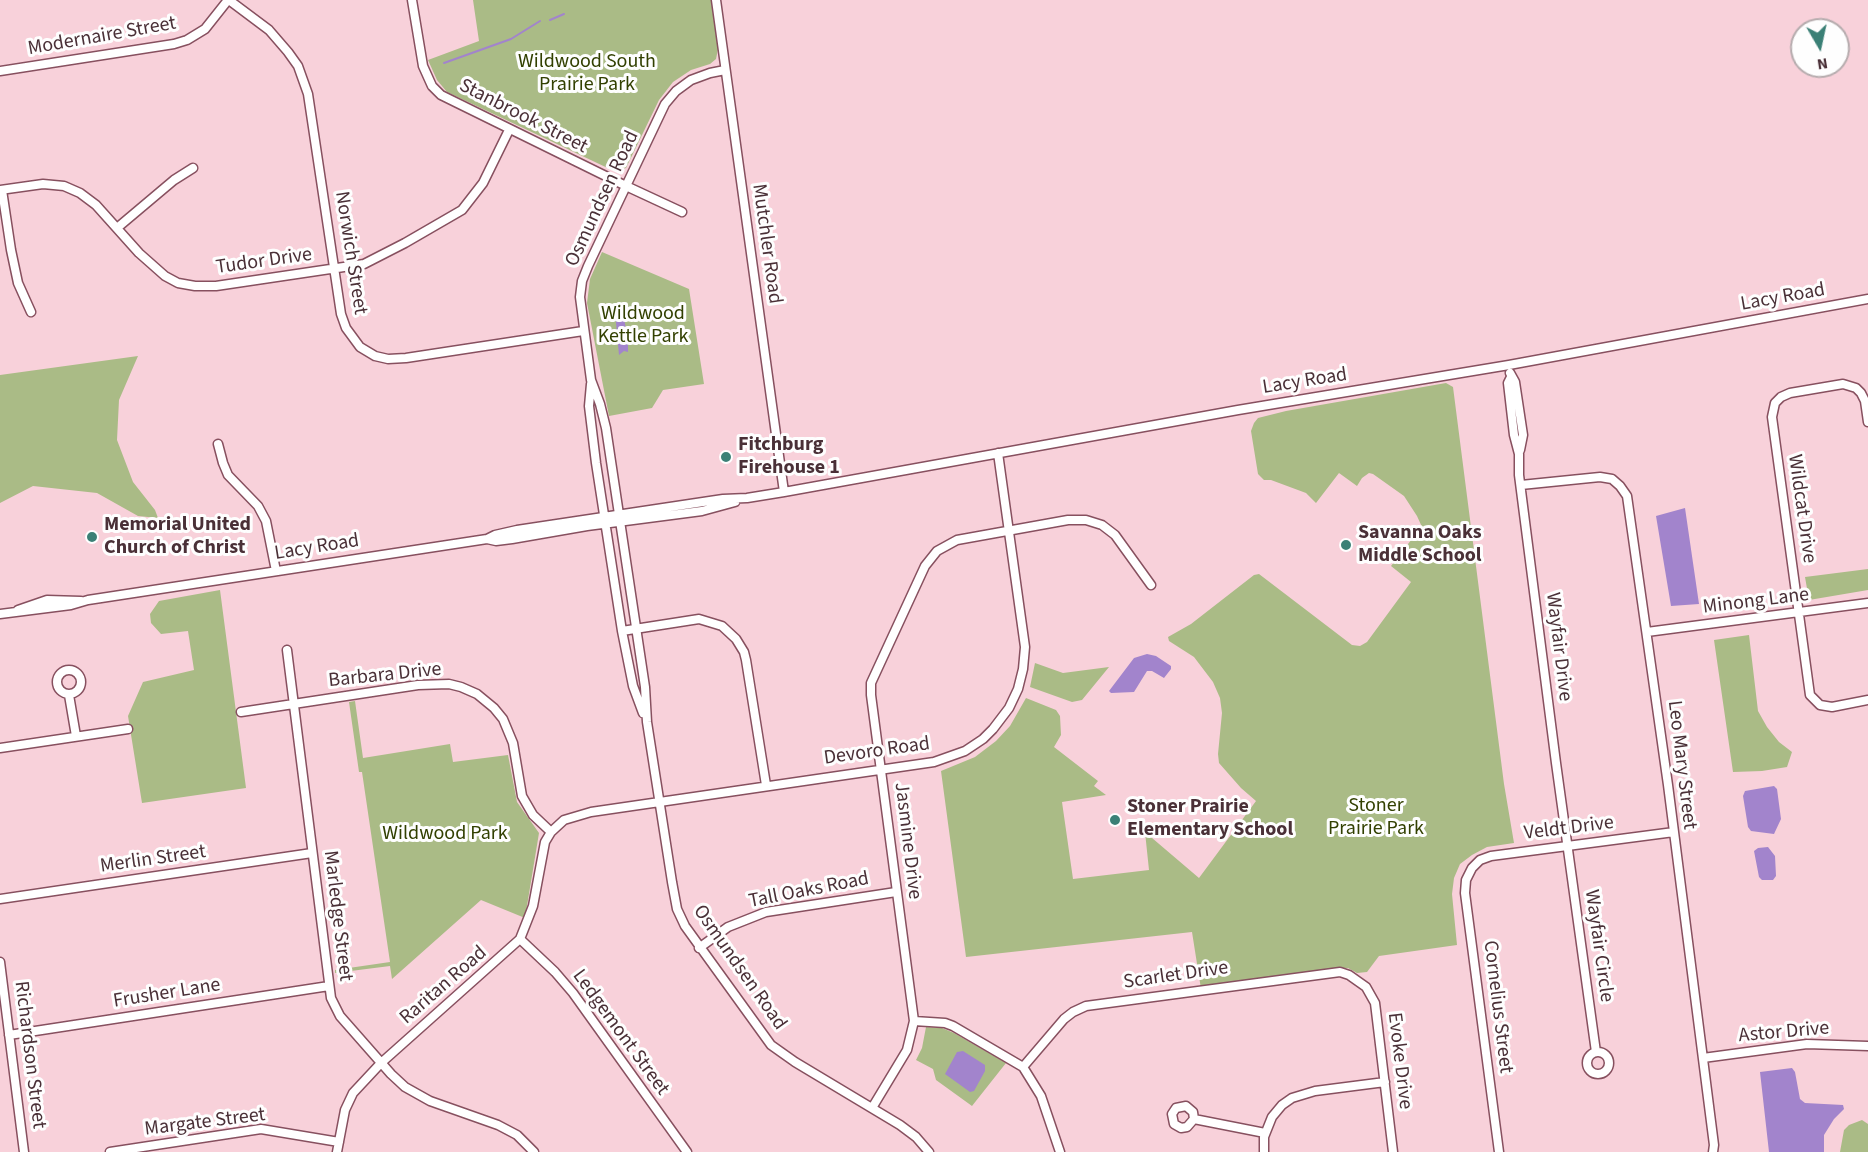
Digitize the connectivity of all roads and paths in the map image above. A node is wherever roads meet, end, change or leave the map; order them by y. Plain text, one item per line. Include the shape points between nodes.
1 (229, 0) edge
2 (412, 0) edge
3 (716, 0) edge
4 (725, 70) junction
5 (0, 71) edge
6 (509, 130) junction
7 (193, 168) dead end
8 (626, 186) junction
9 (1, 190) edge
10 (682, 212) dead end
11 (117, 228) junction
12 (335, 269) junction
13 (1868, 299) edge
14 (31, 312) dead end
15 (583, 331) junction
16 (1509, 365) junction
17 (591, 380) junction
18 (1868, 422) edge
19 (218, 444) dead end
20 (609, 449) junction
21 (595, 451) junction
22 (998, 453) junction
23 (1521, 485) junction
24 (784, 492) junction
25 (619, 518) junction
26 (605, 520) junction
27 (1010, 531) junction
28 (276, 571) junction
29 (1151, 585) dead end
30 (1868, 603) edge
31 (1798, 613) junction
32 (0, 614) edge
33 (635, 629) junction
34 (622, 631) junction
35 (1647, 632) junction
36 (287, 650) dead end
37 (69, 695) dead end
38 (1868, 700) edge
39 (293, 704) junction
40 (241, 712) dead end
41 (646, 722) junction
42 (128, 729) dead end
43 (76, 736) junction
44 (0, 748) edge
45 (881, 770) junction
46 (766, 785) junction
47 (660, 801) junction
48 (551, 832) junction
49 (1674, 832) junction
50 (1568, 845) junction
51 (312, 853) junction
52 (1472, 868) joint
53 (896, 892) junction
54 (0, 899) edge
55 (520, 939) junction
56 (699, 948) junction
57 (0, 962) edge
58 (1358, 980) joint
59 (329, 986) junction
60 (914, 1021) junction
61 (9, 1035) junction
62 (1868, 1046) edge
63 (1596, 1052) dead end
64 (1703, 1058) junction
65 (381, 1063) junction
66 (1023, 1067) junction
67 (1385, 1082) junction
68 (872, 1108) junction
69 (1194, 1119) dead end
70 (1265, 1133) junction
71 (339, 1142) junction
72 (24, 1152) edge
73 (110, 1152) edge
74 (337, 1152) edge
75 (534, 1152) edge
76 (687, 1152) edge
77 (928, 1152) edge
78 (1059, 1152) edge
79 (1264, 1152) edge
80 (1393, 1152) edge
81 (1499, 1152) edge
82 (1713, 1152) edge

1 - 5 street, Modernaire Street via 205,29 187,40
1 - 12 street, Norwich Street via 269,30 298,66 308,94
2 - 6 street, Stanbrook Street via 423,66 432,86
3 - 4 street, Mutchler Road
4 - 8 street, Osmundsen Road via 691,80 665,104
4 - 24 street, Mutchler Road
6 - 8 street, Stanbrook Street
6 - 12 street, Tudor Drive via 483,183 462,210 364,264
7 - 11 street
8 - 10 street, Stanbrook Street
8 - 15 street, Osmundsen Road via 582,281
9 - 11 street, Tudor Drive via 43,184 64,186 96,205
9 - 14 street via 18,283
11 - 12 street, Tudor Drive via 165,276 178,283 243,283
12 - 15 street, Norwich Street via 346,328 360,347 375,356 406,358
13 - 16 street, Lacy Road
15 - 17 street, Osmundsen Road
16 - 22 street, Lacy Road
16 - 23 street, Wayfair Drive via 1523,435 1519,454
17 - 20 street, Osmundsen Road
17 - 21 street, Osmundsen Road via 589,406
18 - 31 street, Wildcat Drive via 1861,393 1843,384 1790,393 1775,403 1773,424
19 - 28 street via 228,475 258,506 266,521
20 - 21 street
20 - 25 street, Osmundsen Road
21 - 26 street, Osmundsen Road
22 - 24 street, Lacy Road
22 - 27 street, Devoro Road
23 - 35 street, Leo Mary Street via 1600,477 1612,479 1620,486 1629,504
23 - 50 street, Wayfair Drive
24 - 25 street, Lacy Road via 702,511
25 - 26 street, Lacy Road
25 - 33 street, Osmundsen Road
26 - 28 street, Lacy Road via 517,530 487,539
26 - 34 street, Osmundsen Road
27 - 29 street, Jasmine Drive via 1068,520 1094,522 1115,536
27 - 45 street, Jasmine Drive via 957,540 937,551 925,566 871,683
27 - 45 street, Devoro Road via 1025,647 1015,698 993,729 965,751 934,762
28 - 32 street, Lacy Road via 81,601 47,600
30 - 31 street, Minong Lane
31 - 35 street, Minong Lane
31 - 38 street, Wildcat Drive via 1810,695 1820,705 1832,707
33 - 34 street
33 - 41 street, Osmundsen Road via 645,687
33 - 46 street via 699,620 722,626 736,639 746,660
34 - 41 street, Osmundsen Road via 633,686
35 - 49 street, Leo Mary Street
36 - 39 street, Marledge Street
37 - 43 street
39 - 40 street, Barbara Drive
39 - 48 street, Barbara Drive via 437,684 477,694 503,719 513,743 522,796 533,815
39 - 51 street, Marledge Street
41 - 47 street, Osmundsen Road
42 - 43 street
43 - 44 street
45 - 46 street, Devoro Road
45 - 53 street, Jasmine Drive
46 - 47 street, Devoro Road
47 - 48 street, Devoro Road via 573,816
47 - 56 street, Osmundsen Road via 677,909
48 - 55 street, Raritan Road via 543,852 533,906
49 - 50 street, Veldt Drive
49 - 64 street, Leo Mary Street
50 - 52 street, Veldt Drive via 1491,856
50 - 63 street, Wayfair Circle
51 - 54 street, Merlin Street
51 - 59 street, Marledge Street
52 - 81 street, Cornelius Street via 1465,893
53 - 56 street, Tall Oaks Road via 766,912 728,927
53 - 60 street, Jasmine Drive
55 - 65 street, Raritan Road
55 - 76 street, Ledgemont Street via 573,993
56 - 68 street, Osmundsen Road via 777,1051
57 - 61 street, Richardson Street
58 - 66 street, Scarlet Drive via 1328,973 1086,1006 1064,1020
58 - 67 street, Evoke Drive via 1375,1003
59 - 61 street, Frusher Lane
59 - 65 street, Marledge Street via 340,1016
60 - 66 street via 945,1023
60 - 68 street, Jasmine Drive via 907,1050
61 - 72 street, Richardson Street
62 - 64 street, Astor Drive via 1807,1044
64 - 82 street, Leo Mary Street
65 - 71 street, Raritan Road via 353,1093 345,1110
65 - 75 street, Marledge Street via 413,1092 498,1125 517,1135
66 - 78 street via 1041,1096
67 - 70 street via 1301,1094 1276,1110
67 - 80 street, Evoke Drive
68 - 77 street, Osmundsen Road via 916,1137
69 - 70 street
70 - 79 street
71 - 73 street, Margate Street via 261,1129
71 - 74 street, Raritan Road

